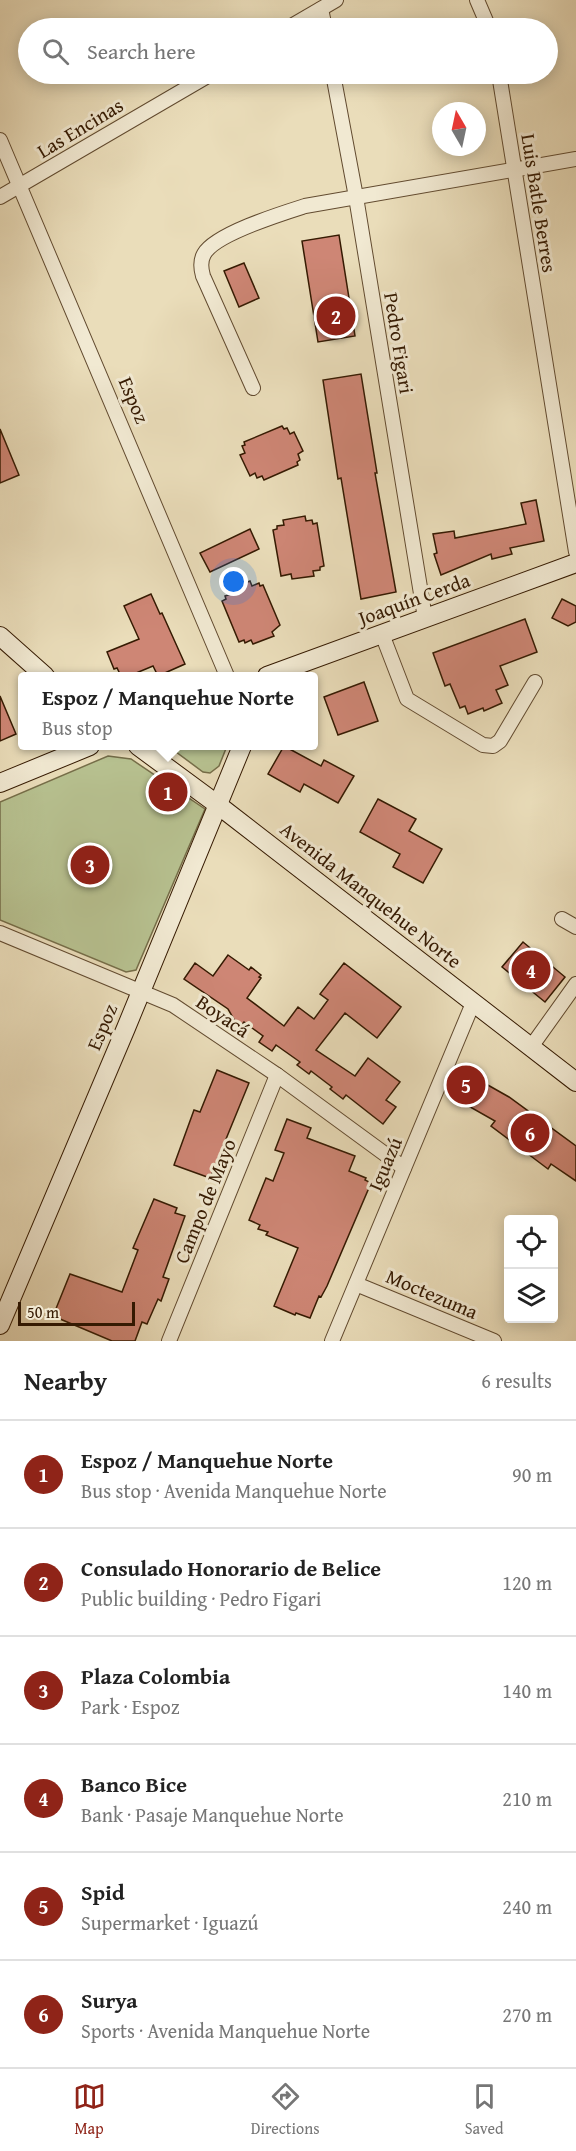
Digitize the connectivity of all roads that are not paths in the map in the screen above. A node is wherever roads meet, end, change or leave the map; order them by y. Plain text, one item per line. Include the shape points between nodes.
1 (336, 0) edge
2 (477, 0) edge
3 (321, 9) junction
4 (305, 18) edge
5 (323, 18) edge
6 (485, 18) edge
7 (195, 84) edge
8 (335, 84) edge
9 (500, 84) edge
10 (0, 140) edge
11 (576, 159) edge
12 (513, 170) junction
13 (20, 187) junction
14 (0, 197) edge
15 (356, 197) junction
16 (253, 388) dead end
17 (576, 552) edge
18 (576, 563) edge
19 (425, 618) junction
20 (382, 634) junction
21 (0, 636) edge
22 (40, 672) edge
23 (225, 672) edge
24 (278, 672) edge
25 (535, 682) dead end
26 (80, 750) edge
27 (143, 750) edge
28 (240, 750) edge
29 (0, 783) edge
30 (218, 805) junction
31 (562, 919) dead end
32 (576, 927) edge
33 (0, 933) edge
34 (576, 984) edge
35 (141, 991) junction
36 (473, 1003) junction
37 (531, 1047) junction
38 (277, 1076) junction
39 (576, 1082) edge
40 (404, 1168) junction
41 (356, 1284) junction
42 (0, 1325) edge
43 (169, 1341) edge
44 (332, 1341) edge
45 (494, 1341) edge

1 - 3 street
2 - 6 street
3 - 4 street
3 - 5 street
7 - 13 street, Las Encinas
8 - 15 street, Pedro Figari
9 - 12 street, Luis Batle Berres
10 - 13 street, Espoz
11 - 12 street
12 - 15 street
12 - 17 street, Luis Batle Berres
13 - 14 street, Las Encinas
13 - 23 street, Espoz
15 - 16 street via 267,218 212,244 204,253 202,276
15 - 19 street, Pedro Figari
18 - 19 street, Joaquín Cerda
19 - 20 street, Joaquín Cerda
20 - 24 street, Joaquín Cerda
20 - 25 street via 407,699 483,745 493,746 500,741
21 - 22 street
26 - 29 street
27 - 30 street, Avenida Manquehue Norte
28 - 30 street, Espoz
30 - 35 street, Espoz
30 - 36 street, Avenida Manquehue Norte
31 - 32 street
33 - 35 street, Boyacá
34 - 37 street
35 - 38 street, Boyacá via 173,1005
35 - 42 street, Espoz
36 - 37 street, Avenida Manquehue Norte
36 - 40 street, Iguazú
37 - 39 street, Avenida Manquehue Norte
38 - 40 street, Boyacá
38 - 43 street, Campo de Mayo
40 - 41 street, Iguazú
41 - 44 street, Iguazú
41 - 45 street, Moctezuma

